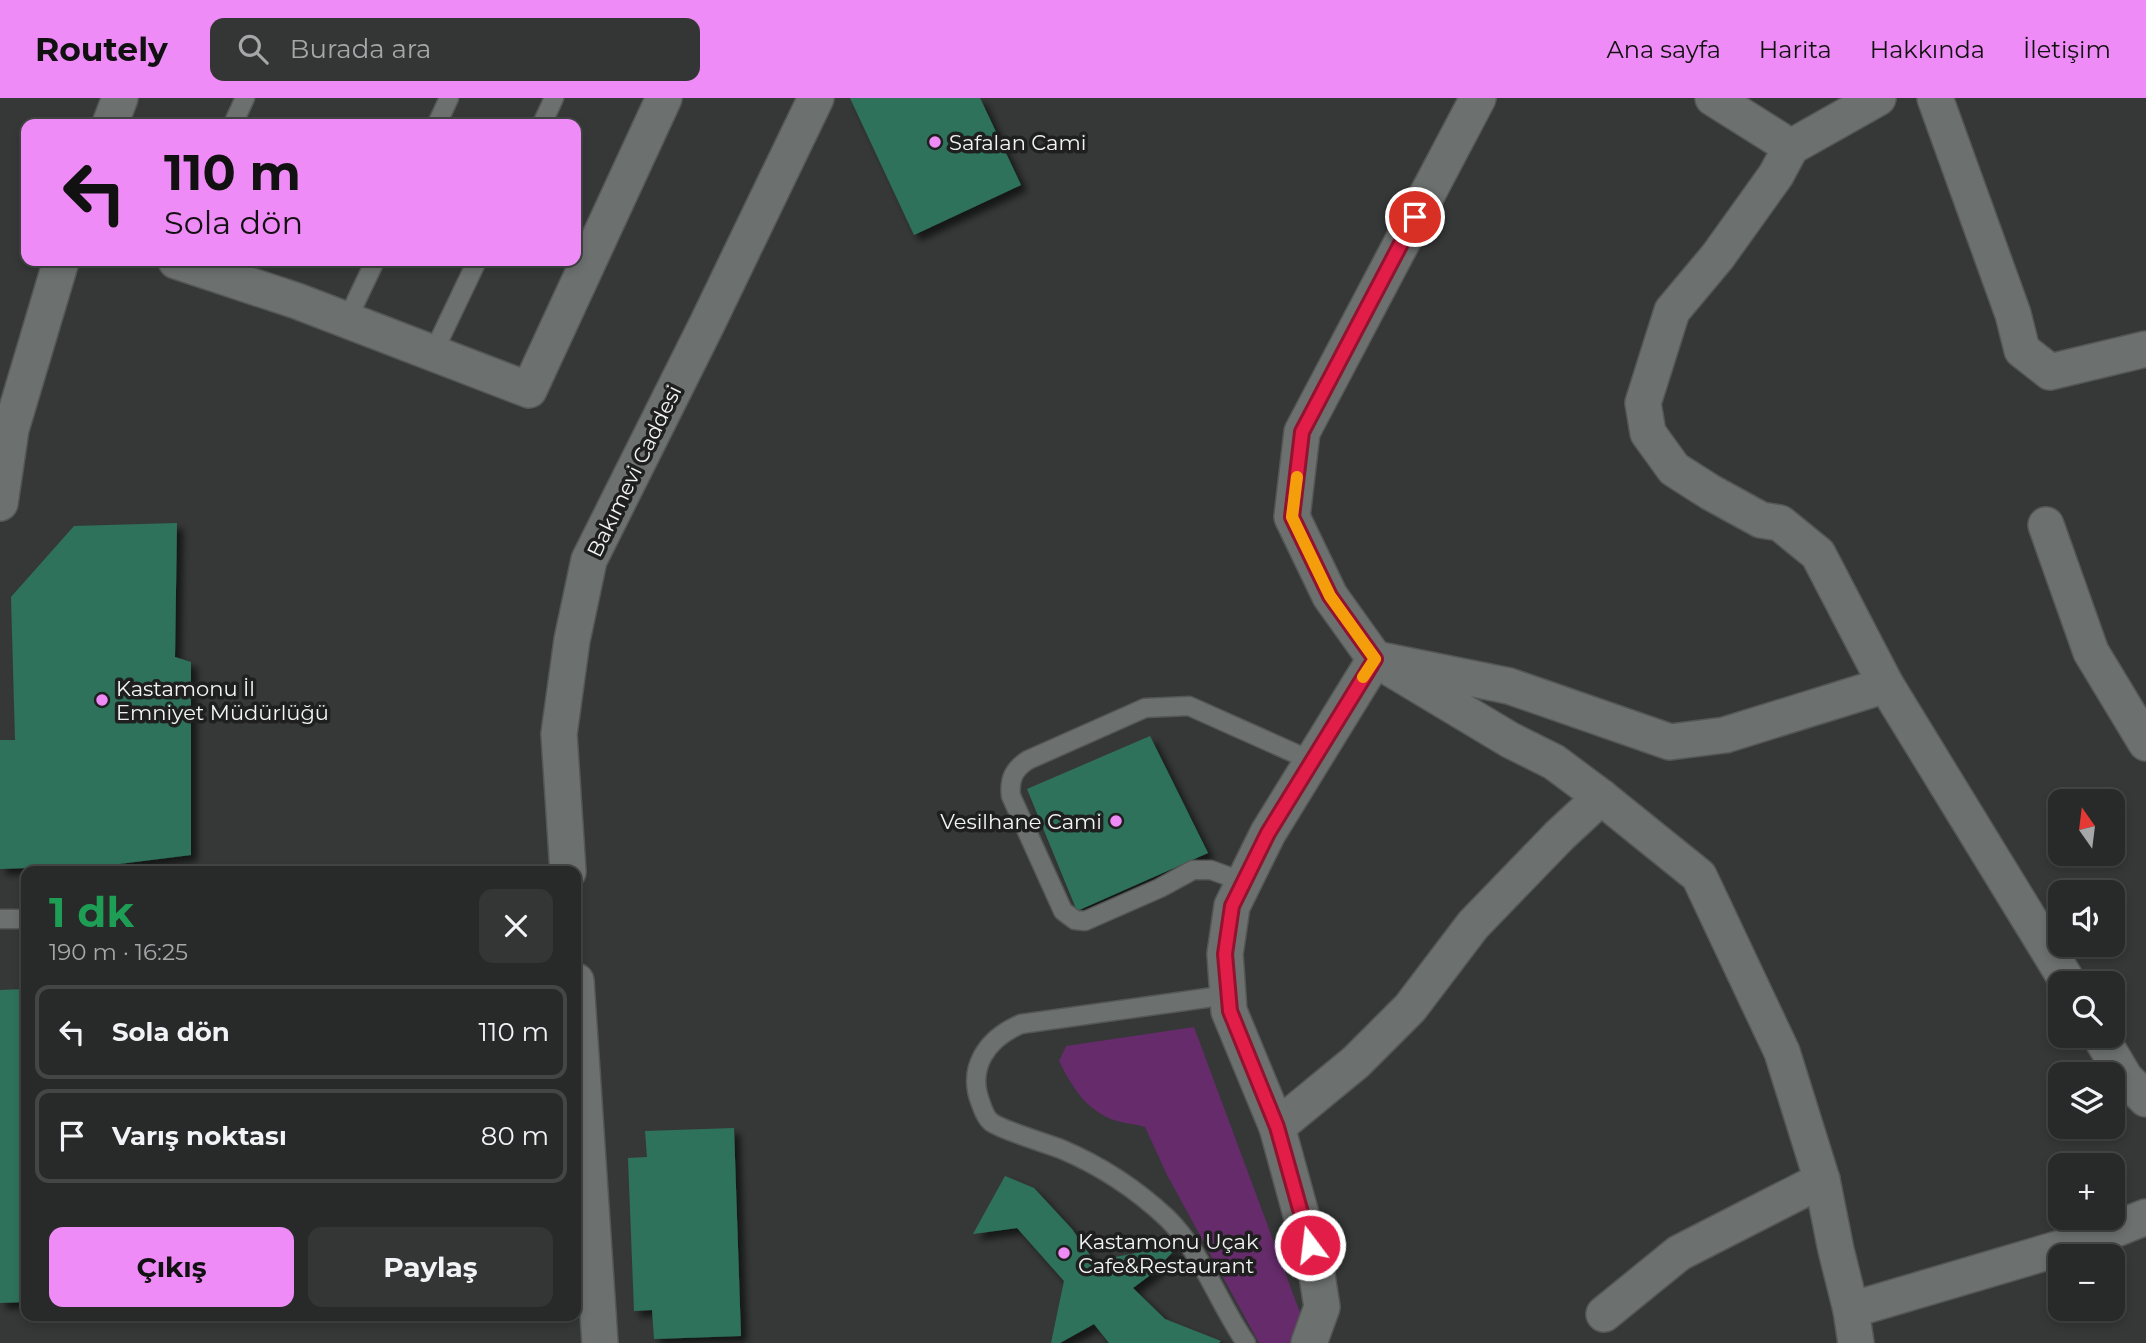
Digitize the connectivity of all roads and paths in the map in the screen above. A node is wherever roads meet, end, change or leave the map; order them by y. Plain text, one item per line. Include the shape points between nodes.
1 (120, 98) edge
2 (245, 98) edge
3 (449, 98) edge
4 (554, 98) edge
5 (664, 98) edge
6 (816, 98) edge
7 (1478, 98) edge
8 (1713, 98) edge
9 (1878, 98) edge
10 (1935, 98) edge
11 (112, 119) edge
12 (235, 119) edge
13 (439, 119) edge
14 (544, 119) edge
15 (1791, 147) junction
16 (60, 266) edge
17 (191, 266) edge
18 (373, 266) edge
19 (475, 266) edge
20 (347, 320) junction
21 (2146, 349) edge
22 (433, 353) junction
23 (0, 503) edge
24 (2046, 525) dead end
25 (1375, 659) junction
26 (1886, 685) junction
27 (2146, 743) edge
28 (1312, 761) junction
29 (1601, 797) junction
30 (568, 866) edge
31 (1244, 883) junction
32 (0, 919) edge
33 (21, 919) edge
34 (2061, 971) edge
35 (1228, 995) junction
36 (2107, 1048) edge
37 (581, 1056) edge
38 (2146, 1099) edge
39 (1277, 1127) junction
40 (1822, 1180) junction
41 (2146, 1217) edge
42 (1604, 1314) dead end
43 (1854, 1326) edge
44 (600, 1343) edge
45 (1246, 1343) edge
46 (1309, 1343) edge

1 - 11 street
2 - 12 lane
3 - 13 lane
4 - 14 lane
5 - 22 street via 529,390
6 - 30 street, Bakımevi Caddesi via 589,560 559,734
7 - 25 street via 1302,432 1292,517 1330,596
8 - 15 street
9 - 15 street
10 - 21 street via 2022,351 2050,372
15 - 26 street via 1718,256 1672,311 1643,403 1648,433 1674,468 1761,520 1780,523 1818,554
16 - 23 street via 11,429
17 - 20 street
18 - 20 lane
19 - 22 lane
20 - 22 street
24 - 27 street via 2091,652
25 - 26 street via 1509,686 1670,742 1725,735
25 - 28 street
25 - 29 street via 1553,762
26 - 34 street
28 - 31 street
28 - 31 lane via 1189,706 1145,708 1028,760 1014,771 1011,796 1063,911 1075,920 1086,920 1193,870 1211,870
29 - 39 street via 1473,925 1410,1007 1366,1053
29 - 40 street via 1699,876 1782,1052
31 - 35 street via 1232,906 1225,954
32 - 33 lane
35 - 39 street via 1230,1011
35 - 45 lane via 1021,1024 1005,1031 983,1054 976,1084 992,1123 1092,1163 1167,1218 1184,1236
36 - 38 street via 2125,1078
37 - 44 street
39 - 46 street via 1322,1307
40 - 42 street via 1679,1254
40 - 43 street
41 - 43 street

